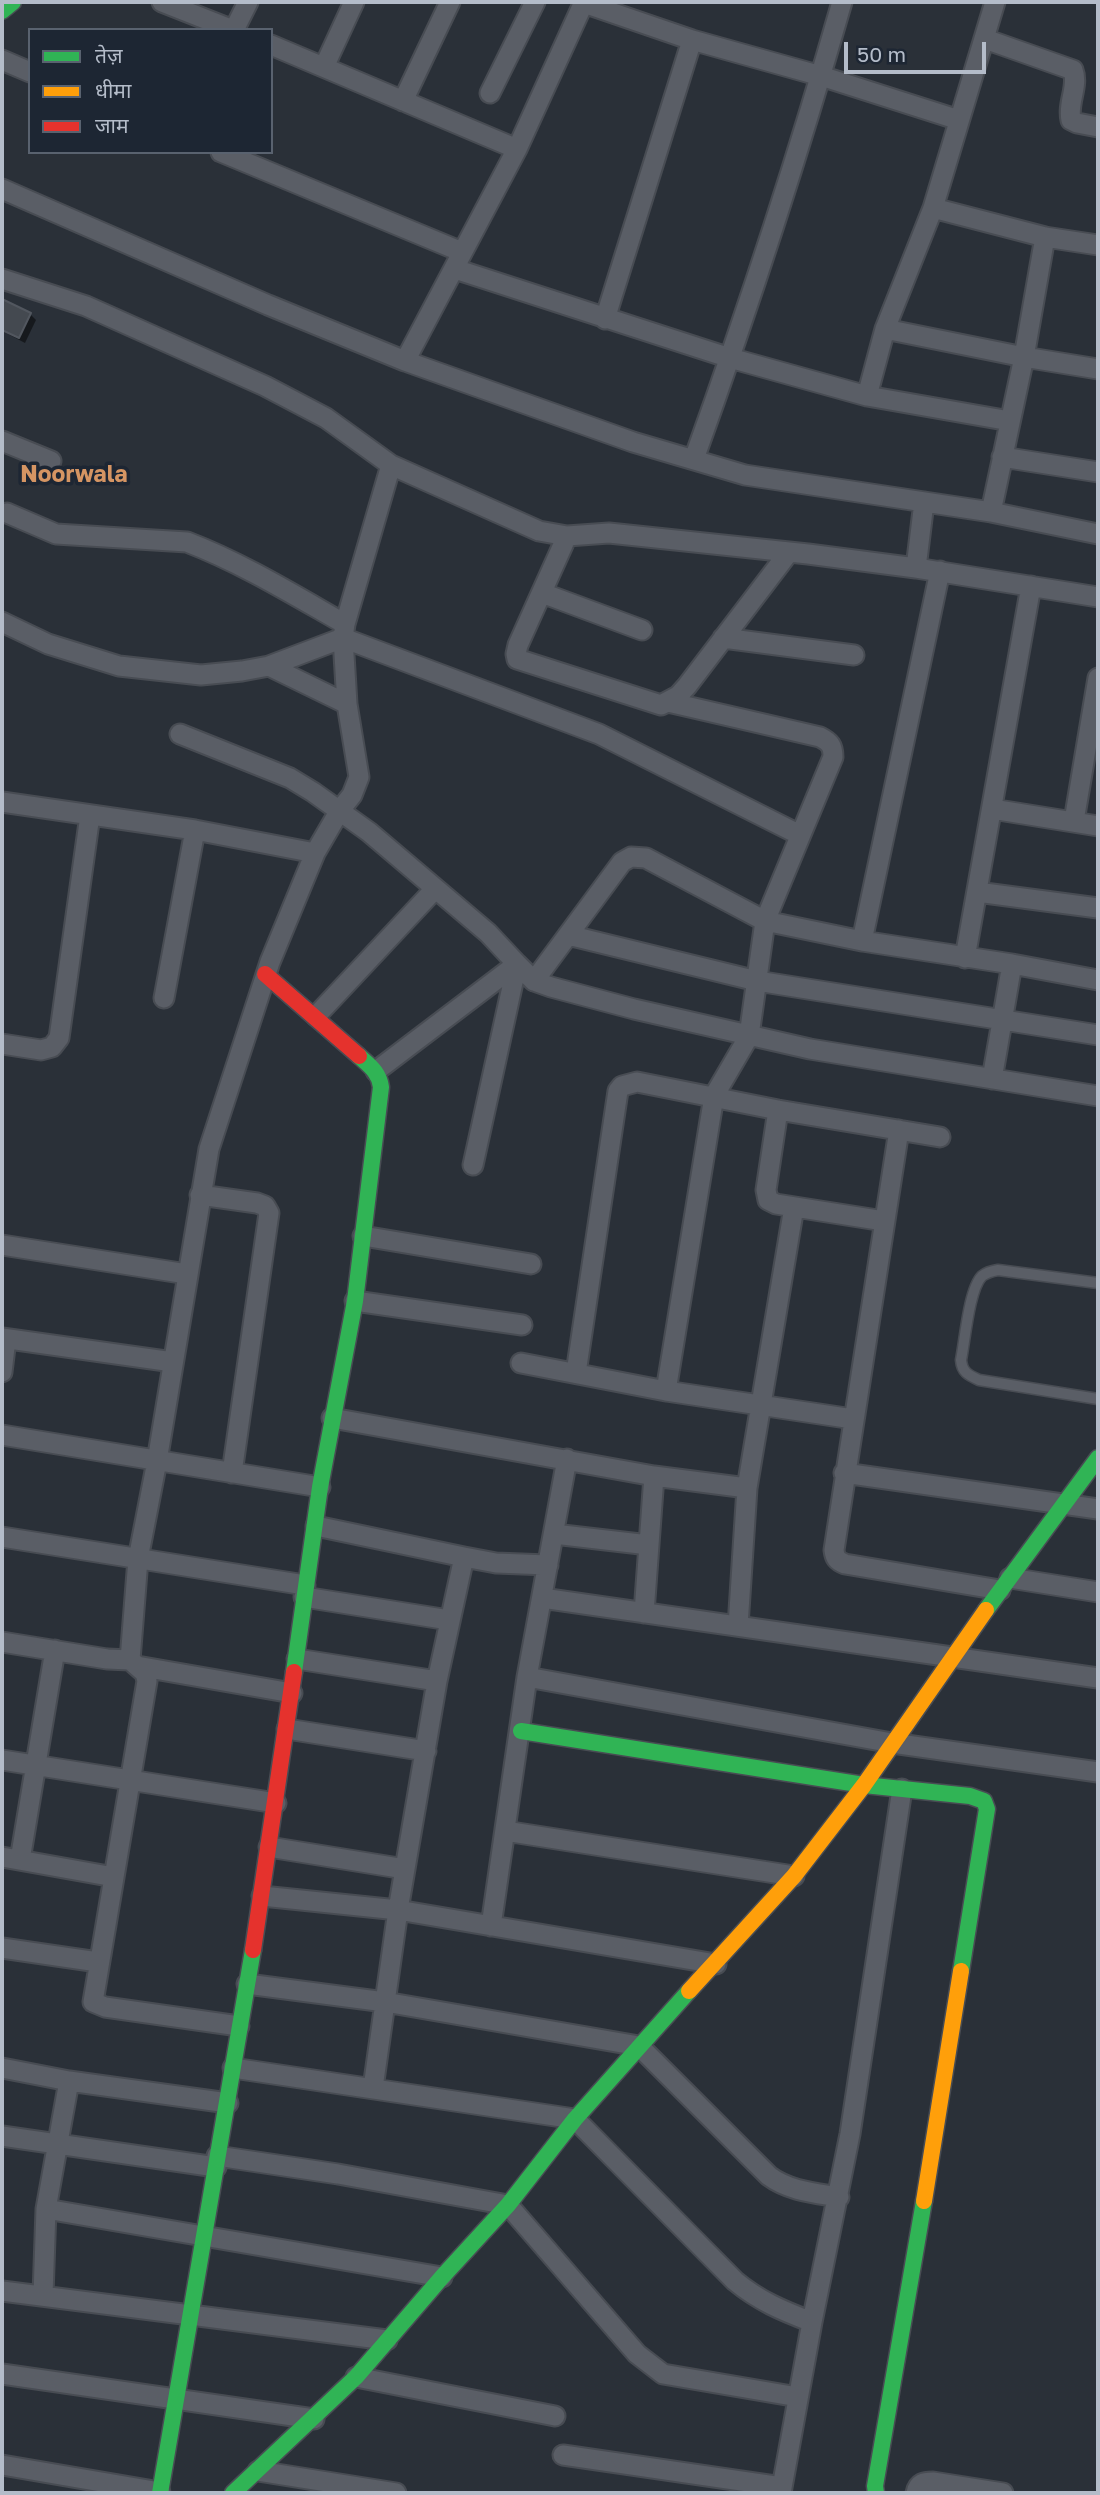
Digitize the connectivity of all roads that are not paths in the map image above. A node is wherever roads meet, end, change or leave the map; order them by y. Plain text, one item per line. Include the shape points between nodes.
1 (13, 2) edge
2 (162, 2) edge
3 (248, 2) edge
4 (354, 2) edge
5 (450, 2) edge
6 (535, 2) edge
7 (584, 2) edge
8 (842, 2) edge
9 (995, 2) edge
10 (2, 12) edge
11 (229, 28) edge
12 (235, 28) edge
13 (985, 39) junction
14 (692, 40) junction
15 (273, 46) edge
16 (2, 60) edge
17 (324, 67) junction
18 (28, 71) edge
19 (821, 76) junction
20 (490, 93) dead end
21 (403, 101) junction
22 (958, 120) junction
23 (1098, 127) edge
24 (517, 149) junction
25 (225, 154) edge
26 (2, 189) edge
27 (933, 208) junction
28 (1045, 237) junction
29 (1098, 245) edge
30 (458, 260) junction
31 (2, 279) edge
32 (605, 319) junction
33 (885, 329) junction
34 (1024, 357) junction
35 (730, 358) junction
36 (405, 362) junction
37 (1098, 369) edge
38 (867, 396) junction
39 (1010, 421) junction
40 (2, 441) edge
41 (1002, 457) junction
42 (694, 459) junction
43 (51, 461) dead end
44 (391, 465) junction
45 (1098, 472) edge
46 (924, 502) junction
47 (991, 512) junction
48 (7, 513) dead end
49 (1098, 534) edge
50 (567, 536) junction
51 (789, 552) junction
52 (916, 568) junction
53 (940, 571) junction
54 (1031, 586) junction
55 (542, 593) junction
56 (1098, 597) edge
57 (2, 622) edge
58 (642, 630) dead end
59 (344, 631) junction
60 (723, 638) junction
61 (854, 655) dead end
62 (269, 666) junction
63 (1098, 678) edge
64 (668, 702) junction
65 (347, 704) junction
66 (180, 734) dead end
67 (2, 802) edge
68 (992, 808) junction
69 (340, 810) junction
70 (90, 815) junction
71 (1074, 821) junction
72 (1098, 825) edge
73 (195, 830) junction
74 (800, 835) junction
75 (315, 853) junction
76 (436, 889) junction
77 (976, 892) junction
78 (1098, 908) edge
79 (765, 921) junction
80 (568, 935) junction
81 (862, 941) junction
82 (965, 958) junction
83 (517, 964) junction
84 (1012, 964) junction
85 (265, 974) junction
86 (1098, 980) edge
87 (534, 981) junction
88 (757, 981) junction
89 (164, 998) dead end
90 (316, 1016) junction
91 (1002, 1020) junction
92 (1098, 1035) edge
93 (749, 1036) junction
94 (2, 1044) edge
95 (376, 1071) junction
96 (992, 1079) junction
97 (714, 1096) junction
98 (1098, 1096) edge
99 (778, 1110) junction
100 (899, 1130) junction
101 (940, 1137) dead end
102 (473, 1165) dead end
103 (200, 1195) junction
104 (794, 1207) junction
105 (884, 1221) junction
106 (363, 1236) junction
107 (2, 1245) edge
108 (531, 1264) dead end
109 (187, 1274) junction
110 (1098, 1283) edge
111 (355, 1301) junction
112 (522, 1325) dead end
113 (4, 1339) edge
114 (173, 1362) junction
115 (521, 1363) dead end
116 (2, 1372) edge
117 (576, 1373) junction
118 (666, 1391) junction
119 (1098, 1399) edge
120 (762, 1404) junction
121 (332, 1418) junction
122 (853, 1419) junction
123 (2, 1435) edge
124 (1098, 1458) edge
125 (567, 1459) junction
126 (157, 1461) junction
127 (232, 1473) junction
128 (845, 1473) junction
129 (654, 1476) junction
130 (320, 1487) junction
131 (747, 1488) junction
132 (1066, 1504) junction
133 (1098, 1509) edge
134 (316, 1526) junction
135 (554, 1534) junction
136 (2, 1537) edge
137 (649, 1545) junction
138 (464, 1558) junction
139 (138, 1559) junction
140 (548, 1565) junction
141 (1005, 1584) junction
142 (305, 1591) junction
143 (1098, 1592) edge
144 (541, 1598) junction
145 (644, 1613) junction
146 (449, 1620) junction
147 (738, 1626) junction
148 (2, 1642) edge
149 (55, 1650) junction
150 (953, 1656) junction
151 (297, 1659) junction
152 (134, 1663) junction
153 (527, 1677) junction
154 (1098, 1678) edge
155 (437, 1681) junction
156 (292, 1693) junction
157 (288, 1729) junction
158 (521, 1731) junction
159 (892, 1744) junction
160 (426, 1751) junction
161 (2, 1760) edge
162 (35, 1766) junction
163 (1098, 1772) edge
164 (132, 1782) junction
165 (864, 1785) junction
166 (902, 1789) junction
167 (276, 1803) junction
168 (505, 1831) junction
169 (269, 1847) junction
170 (11, 1858) edge
171 (405, 1869) junction
172 (794, 1876) junction
173 (114, 1877) junction
174 (262, 1896) junction
175 (398, 1910) junction
176 (491, 1926) junction
177 (2, 1948) edge
178 (98, 1962) junction
179 (716, 1964) junction
180 (247, 1984) junction
181 (385, 2002) junction
182 (239, 2026) junction
183 (639, 2046) junction
184 (233, 2067) junction
185 (2, 2068) edge
186 (69, 2081) junction
187 (373, 2088) junction
188 (228, 2103) junction
189 (575, 2119) junction
190 (2, 2136) edge
191 (59, 2146) junction
192 (216, 2162) junction
193 (839, 2197) junction
194 (508, 2205) junction
195 (46, 2209) junction
196 (205, 2236) junction
197 (442, 2277) junction
198 (2, 2291) edge
199 (43, 2295) junction
200 (189, 2314) junction
201 (812, 2322) junction
202 (387, 2340) junction
203 (2, 2374) edge
204 (356, 2377) junction
205 (798, 2397) junction
206 (176, 2401) junction
207 (555, 2416) dead end
208 (314, 2419) junction
209 (563, 2455) dead end
210 (2, 2465) edge
211 (258, 2471) junction
212 (781, 2490) edge
213 (160, 2493) edge
214 (233, 2493) edge
215 (396, 2493) edge
216 (876, 2493) edge
217 (916, 2493) edge
218 (1003, 2493) edge

1 - 10 street
2 - 11 street
3 - 12 street
4 - 17 street
5 - 21 street
6 - 20 street
7 - 14 street
7 - 24 street
8 - 19 street
9 - 13 street
13 - 22 street
13 - 23 street via 1073,69 1071,120
14 - 19 street
14 - 32 street
15 - 17 street
16 - 18 street
17 - 21 street
19 - 22 street
19 - 35 street
21 - 24 street
22 - 27 street
24 - 30 street
25 - 30 street
26 - 36 street
27 - 28 street
27 - 33 street
28 - 29 street
28 - 34 street
30 - 32 street
30 - 36 street
31 - 44 street via 86,306 285,395 349,433
32 - 35 street
33 - 34 street
33 - 38 street
34 - 37 street
34 - 39 street
35 - 38 street
35 - 42 street
36 - 42 street
38 - 39 street
39 - 41 street
40 - 43 street
41 - 45 street
41 - 47 street
42 - 46 street via 745,475
44 - 50 street via 540,531
44 - 59 street
46 - 47 street
46 - 52 street
47 - 49 street
48 - 59 street via 64,536 187,542
50 - 51 street via 609,533
50 - 55 street
51 - 52 street
51 - 60 street
52 - 53 street
53 - 54 street
53 - 81 street
54 - 56 street
54 - 68 street
55 - 58 street
55 - 64 street via 518,645 517,659 653,704
57 - 62 street via 48,644 119,666 201,675
59 - 62 street
59 - 65 street
59 - 74 street via 599,734
60 - 61 street
60 - 64 street via 687,686
62 - 65 street
63 - 71 street
64 - 74 street via 829,741 833,757
65 - 69 street via 359,777
66 - 69 street via 290,778
67 - 70 street
68 - 71 street
68 - 77 street
69 - 75 street
69 - 76 street
70 - 73 street
70 - 94 street via 59,1038 52,1047 41,1050
71 - 72 street
73 - 75 street
73 - 89 street
74 - 79 street
75 - 85 street
76 - 83 street
76 - 90 street
77 - 78 street
77 - 82 street
79 - 80 street via 646,858 631,857 622,862
79 - 81 street
79 - 88 street
80 - 87 street
80 - 88 street
81 - 82 street
82 - 84 street
83 - 87 street
83 - 95 street
83 - 102 street
84 - 86 street
84 - 91 street
85 - 90 street
85 - 103 street via 209,1149
87 - 93 street
88 - 91 street
88 - 93 street
90 - 95 street
91 - 92 street
91 - 96 street
93 - 96 street
93 - 97 street
95 - 106 street via 381,1087
96 - 98 street
97 - 99 street
97 - 117 street via 637,1082 628,1082 618,1091
97 - 118 street
99 - 100 street
99 - 104 street via 766,1196 776,1204
100 - 101 street
100 - 105 street
103 - 109 street
103 - 127 street via 257,1203 269,1213
104 - 105 street
104 - 120 street
105 - 122 street
106 - 108 street
106 - 111 street
107 - 109 street
109 - 114 street
110 - 119 lane via 989,1272 975,1290 961,1360 962,1369 979,1380
111 - 112 street
111 - 121 street
113 - 114 street
113 - 116 street
114 - 126 street
115 - 117 street
117 - 118 street
118 - 120 street
120 - 122 street
120 - 131 street
121 - 125 street
121 - 130 street
122 - 128 street
123 - 126 street
124 - 132 street
125 - 129 street
125 - 135 street
126 - 127 street
126 - 139 street
127 - 130 street
128 - 132 street
128 - 141 street via 834,1550 838,1562
129 - 131 street
129 - 137 street
130 - 134 street
131 - 147 street
132 - 133 street
132 - 141 street
134 - 138 street
134 - 142 street
135 - 137 street
135 - 140 street
136 - 139 street
137 - 145 street
138 - 140 street
138 - 146 street
139 - 142 street
139 - 152 street
140 - 144 street
141 - 143 street
141 - 150 street
142 - 146 street
142 - 151 street
144 - 145 street
144 - 153 street
145 - 147 street
146 - 155 street
147 - 150 street
148 - 149 street
149 - 152 street
149 - 162 street
150 - 154 street
150 - 159 street
151 - 155 street
151 - 156 street
152 - 156 street
152 - 164 street via 145,1672 147,1681
153 - 158 street
153 - 159 street
155 - 160 street
156 - 157 street
157 - 160 street
157 - 167 street
158 - 165 street
158 - 168 street
159 - 163 street
159 - 165 street
160 - 171 street
161 - 162 street
162 - 164 street
162 - 170 street
164 - 167 street
164 - 173 street
165 - 166 street
165 - 172 street
166 - 193 street
166 - 216 street via 970,1796 984,1801 987,1809
167 - 169 street
168 - 172 street
168 - 176 street
169 - 171 street
169 - 174 street
170 - 173 street
171 - 175 street
172 - 179 street
173 - 178 street
174 - 175 street
174 - 180 street
175 - 176 street
175 - 181 street
176 - 179 street
177 - 178 street
178 - 182 street via 96,2005
179 - 183 street
180 - 181 street
180 - 182 street
181 - 183 street
181 - 187 street
182 - 184 street
183 - 189 street
183 - 193 street via 780,2185
184 - 187 street
184 - 188 street
185 - 186 street
186 - 188 street
186 - 191 street
187 - 189 street
188 - 192 street
189 - 194 street
189 - 201 street via 735,2281 775,2308
190 - 191 street
191 - 192 street
191 - 195 street
192 - 194 street via 338,2174
192 - 196 street
193 - 201 street
194 - 197 street
194 - 205 street via 651,2367 683,2379
195 - 196 street
195 - 199 street
196 - 197 street
196 - 200 street
197 - 202 street
198 - 199 street
199 - 200 street
200 - 202 street
200 - 206 street
201 - 205 street
202 - 204 street
203 - 206 street
204 - 207 street
204 - 208 street
205 - 212 street
206 - 208 street
206 - 213 street
208 - 211 street
209 - 212 street
210 - 213 street
211 - 214 street
211 - 215 street
217 - 218 street via 924,2482 933,2482

